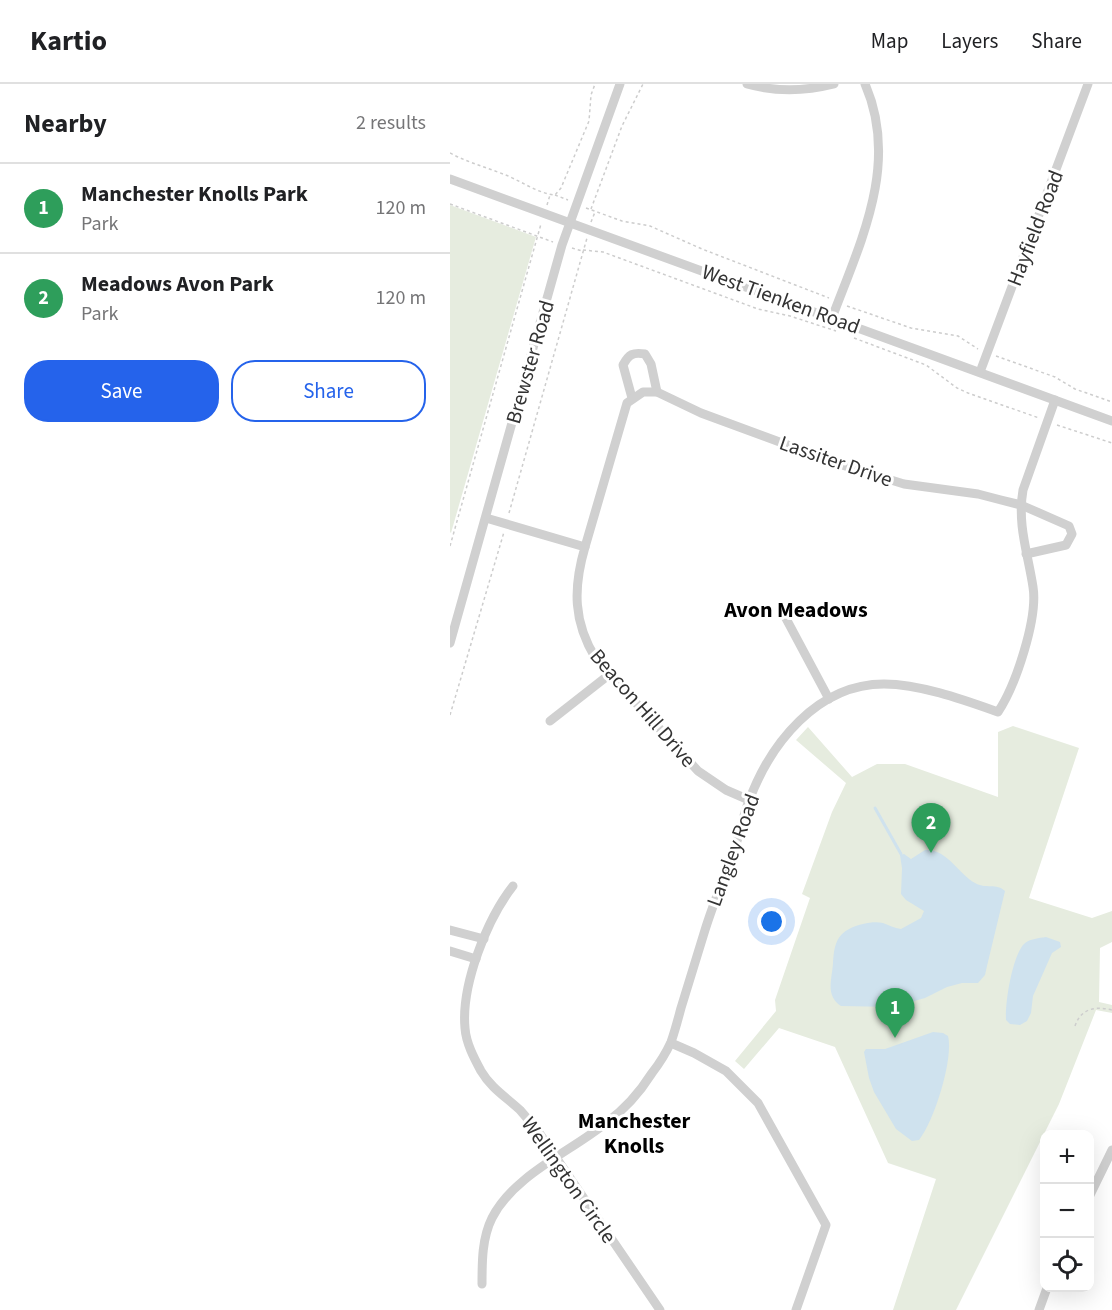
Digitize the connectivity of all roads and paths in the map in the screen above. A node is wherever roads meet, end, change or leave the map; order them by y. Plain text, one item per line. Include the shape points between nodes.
1 (595, 84) edge
2 (620, 84) edge
3 (643, 84) edge
4 (747, 84) edge
5 (834, 84) edge
6 (865, 84) edge
7 (1089, 84) edge
8 (450, 153) edge
9 (450, 179) edge
10 (450, 204) edge
11 (570, 223) junction
12 (838, 302) junction
13 (832, 318) junction
14 (838, 332) dead end
15 (848, 335) dead end
16 (988, 353) junction
17 (980, 372) junction
18 (657, 392) junction
19 (632, 398) junction
20 (1055, 400) junction
21 (1112, 402) edge
22 (1112, 421) edge
23 (1048, 422) junction
24 (1112, 443) edge
25 (1021, 505) junction
26 (486, 518) junction
27 (506, 524) junction
28 (450, 546) edge
29 (585, 547) junction
30 (1026, 554) junction
31 (782, 611) dead end
32 (453, 622) edge
33 (450, 642) edge
34 (610, 674) junction
35 (829, 699) junction
36 (450, 716) edge
37 (550, 720) dead end
38 (749, 800) junction
39 (513, 886) dead end
40 (450, 930) edge
41 (484, 939) junction
42 (450, 951) edge
43 (476, 958) junction
44 (1112, 1010) edge
45 (1076, 1026) dead end
46 (670, 1043) junction
47 (1112, 1150) edge
48 (556, 1158) junction
49 (1094, 1186) edge
50 (482, 1284) dead end
51 (1045, 1292) edge
52 (660, 1310) edge
53 (796, 1310) edge
54 (1039, 1310) edge

1 - 8 path via 588,124 555,195
2 - 11 street, Brewster Road
3 - 12 path via 622,126 591,210 650,226
4 - 5 street via 768,89 803,89
6 - 12 street via 876,122 876,192
7 - 16 street, Hayfield Road
9 - 11 street, West Tienken Road
10 - 28 path via 537,236
11 - 13 street, West Tienken Road
11 - 26 street, Brewster Road
12 - 13 street
12 - 16 path via 885,321 958,336
13 - 17 street, West Tienken Road
14 - 27 path via 758,309 603,252 583,251
15 - 23 path via 926,365 968,393
16 - 17 street, Hayfield Road
16 - 21 path
17 - 20 street, West Tienken Road
18 - 19 street via 644,392
18 - 19 street via 651,364 645,354 634,352 623,365
18 - 25 street, Lassiter Drive via 842,465 904,484 978,494
19 - 29 street via 621,422
20 - 22 street, West Tienken Road
20 - 23 street, Langley Road
23 - 24 path
23 - 25 street, Langley Road
25 - 30 street, Langley Road
25 - 30 street via 1069,526 1072,534 1066,545
26 - 27 street
26 - 32 street, Brewster Road
27 - 29 street
27 - 36 path
29 - 34 street, Beacon Hill Drive via 577,580 580,625 596,659
30 - 35 street, Langley Road via 1034,608 1018,667 998,712 926,689 898,685 869,685
31 - 35 street
32 - 33 street, Brewster Road
34 - 37 street
34 - 38 street, Beacon Hill Drive via 698,771
35 - 38 street, Langley Road via 792,727 773,752
38 - 46 street, Langley Road
39 - 41 street, Wellington Circle via 494,914
40 - 41 street
41 - 43 street, Wellington Circle
42 - 43 street
43 - 48 street, Wellington Circle via 465,1017 471,1050 489,1082 520,1110
44 - 45 path via 1085,1011
46 - 48 street, Langley Road via 650,1077 625,1106
46 - 53 street via 726,1071 758,1103 826,1225
47 - 49 street
48 - 50 street, Langley Road via 519,1184 497,1209 484,1244
48 - 52 street, Wellington Circle
51 - 54 street

